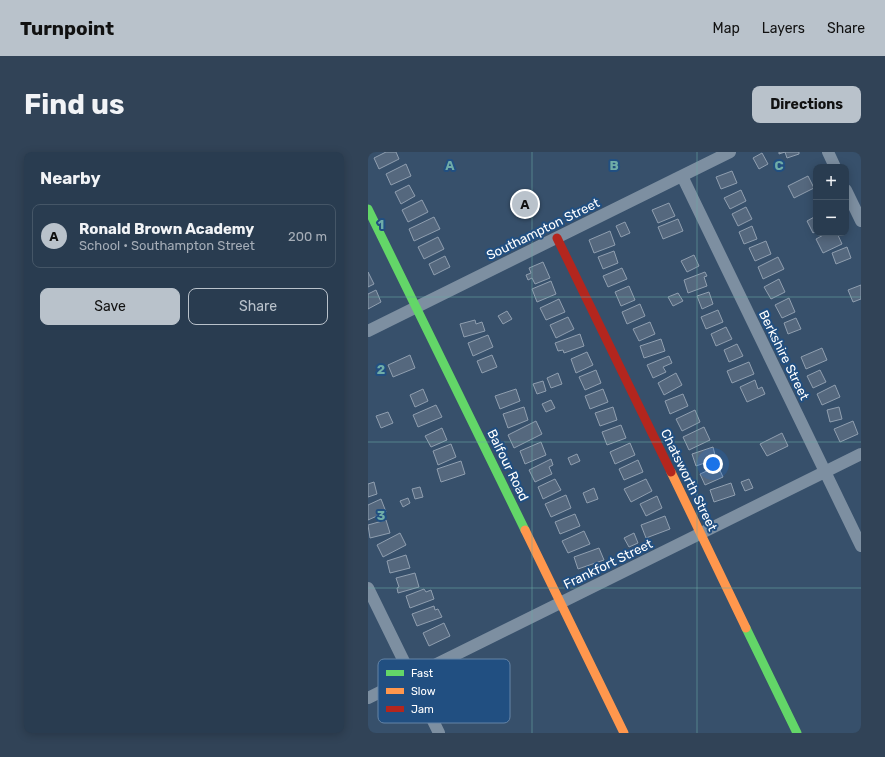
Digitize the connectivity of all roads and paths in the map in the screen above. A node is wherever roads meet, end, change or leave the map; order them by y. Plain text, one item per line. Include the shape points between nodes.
1 (730, 152) edge
2 (828, 152) edge
3 (834, 164) edge
4 (682, 176) junction
5 (849, 196) edge
6 (368, 209) edge
7 (861, 221) edge
8 (557, 238) junction
9 (416, 307) junction
10 (368, 331) edge
11 (861, 454) edge
12 (825, 472) junction
13 (700, 534) junction
14 (861, 546) edge
15 (368, 588) edge
16 (560, 603) junction
17 (404, 659) edge
18 (446, 659) edge
19 (378, 693) edge
20 (368, 698) edge
21 (434, 723) edge
22 (439, 733) edge
23 (624, 733) edge
24 (797, 733) edge

1 - 4 street, Southampton Street
2 - 3 street
4 - 8 street, Southampton Street
4 - 12 street, Berkshire Street
5 - 7 street
6 - 9 street, Balfour Road
8 - 9 street, Southampton Street
8 - 13 street, Chatsworth Street
9 - 10 street, Southampton Street
9 - 16 street, Balfour Road
11 - 12 street, Frankfort Street
12 - 13 street, Frankfort Street
12 - 14 street, Berkshire Street
13 - 16 street, Frankfort Street
13 - 24 street, Chatsworth Street
15 - 17 street
16 - 18 street, Frankfort Street
16 - 23 street, Balfour Road
19 - 20 street, Frankfort Street
21 - 22 street

